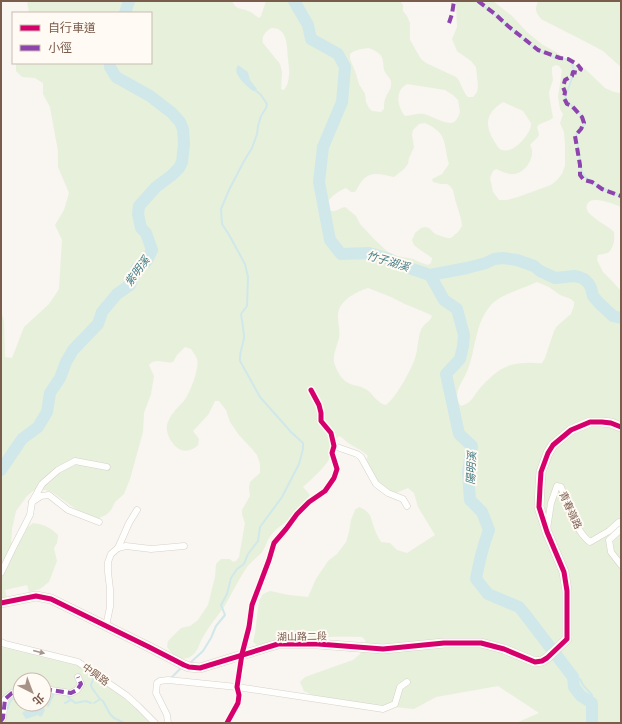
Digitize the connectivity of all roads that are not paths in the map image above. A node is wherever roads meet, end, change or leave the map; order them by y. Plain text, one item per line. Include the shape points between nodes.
1 (311, 390) dead end
2 (621, 427) edge
3 (334, 446) junction
4 (107, 467) dead end
5 (32, 502) junction
6 (406, 506) dead end
7 (137, 510) dead end
8 (99, 522) dead end
9 (621, 523) edge
10 (621, 529) edge
11 (547, 532) junction
12 (184, 546) dead end
13 (118, 548) junction
14 (621, 565) edge
15 (1, 573) edge
16 (1, 603) edge
17 (106, 626) junction
18 (1, 642) edge
19 (242, 654) junction
20 (78, 677) dead end
21 (407, 682) dead end
22 (237, 687) junction
23 (52, 690) edge
24 (12, 693) edge
25 (1, 722) edge
26 (155, 723) edge
27 (168, 723) edge
28 (227, 723) edge

1 - 3 street via 319,405 321,421 331,434
2 - 11 street via 612,423 590,422 571,430 553,445 541,472 539,507
3 - 6 street via 361,456 376,484 388,494 403,499
3 - 19 street via 334,478 324,491 308,502 274,542 270,560 252,605
4 - 5 street via 75,461 58,470 42,484
5 - 8 street via 41,496 49,495 68,510
5 - 15 street via 30,515
7 - 13 street
9 - 11 street, 青春嶺路 via 590,542 580,530 561,487 557,486 551,503
10 - 14 street via 609,540 611,552
11 - 19 street, 湖山路二段 via 564,572 567,591 567,639 542,661 534,662 504,649 481,643 383,648 278,644
12 - 13 street
13 - 17 street via 111,554 108,562 110,607
16 - 17 street, 湖山路二段 via 36,596 51,599
17 - 19 street, 湖山路二段 via 188,668 200,668
18 -> 26 street, 中興路 via 78,662 127,696
19 - 22 street
20 - 23 street via 81,684 77,690 71,693
21 - 22 street via 400,687 395,704 383,709
22 - 27 street via 160,680 156,693
22 - 28 street via 238,703
24 - 25 street via 5,699

